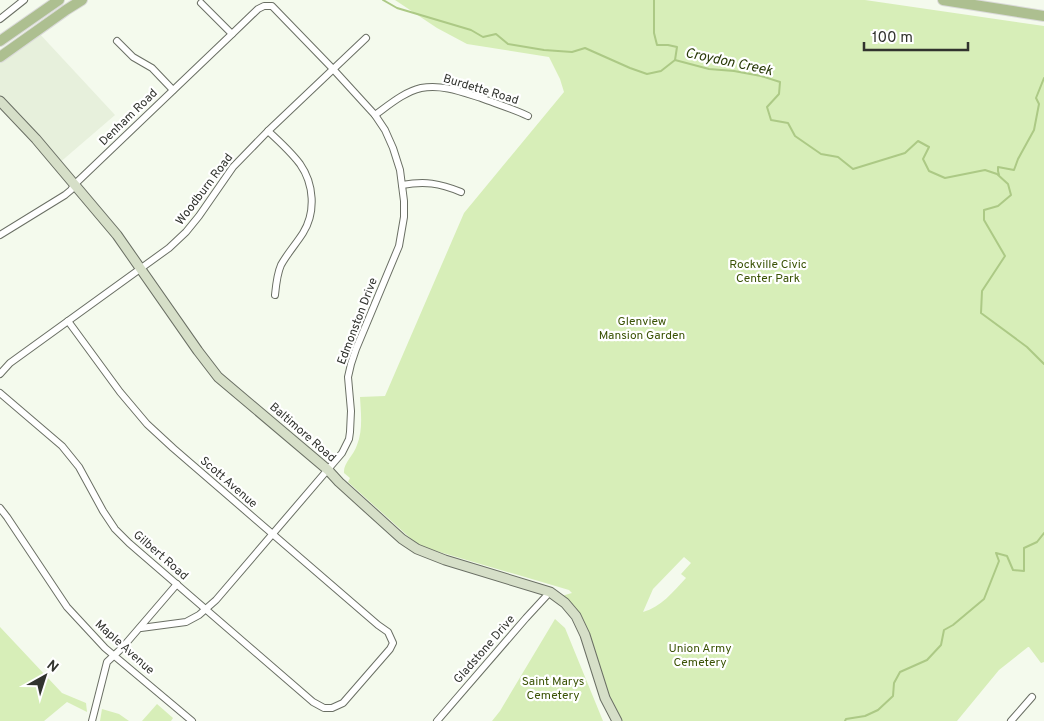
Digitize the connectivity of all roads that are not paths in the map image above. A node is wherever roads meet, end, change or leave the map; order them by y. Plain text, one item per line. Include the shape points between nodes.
1 (24, 0) edge
2 (59, 0) edge
3 (82, 0) edge
4 (944, 0) edge
5 (201, 3) dead end
6 (264, 6) joint
7 (1044, 16) edge
8 (0, 19) edge
9 (232, 34) junction
10 (366, 38) dead end
11 (117, 41) dead end
12 (0, 42) edge
13 (0, 57) edge
14 (333, 69) junction
15 (173, 90) junction
16 (0, 101) edge
17 (375, 115) junction
18 (528, 116) dead end
19 (268, 131) junction
20 (75, 184) junction
21 (402, 185) junction
22 (461, 192) dead end
23 (0, 235) edge
24 (140, 269) junction
25 (275, 295) dead end
26 (68, 321) junction
27 (0, 374) edge
28 (0, 393) edge
29 (328, 470) junction
30 (0, 508) edge
31 (273, 534) junction
32 (177, 584) junction
33 (550, 592) junction
34 (206, 609) junction
35 (141, 628) junction
36 (115, 655) junction
37 (1032, 697) dead end
38 (332, 708) joint
39 (92, 721) edge
40 (192, 721) edge
41 (437, 721) edge
42 (617, 721) edge
43 (1011, 721) edge

1 - 8 street
2 - 12 main road
3 - 13 main road
4 - 7 main road
5 - 9 street
6 - 9 street, Denham Road
6 - 14 street, Edmonston Drive via 272,6
9 - 15 street, Denham Road
10 - 14 street, Woodburn Road
11 - 15 street via 132,57 152,68
14 - 17 street, Edmonston Drive
14 - 19 street, Woodburn Road
15 - 20 street, Denham Road
16 - 20 street, Baltimore Road
17 - 18 street, Burdette Road via 407,93 435,86 454,89
17 - 21 street, Edmonston Drive via 393,148
19 - 24 street, Woodburn Road via 233,167 186,232
19 - 25 street via 305,172 312,204 304,231 280,266
20 - 23 street, Denham Road via 65,195
20 - 24 street, Baltimore Road
21 - 22 street via 433,183
21 - 29 street, Edmonston Drive via 404,217 399,246 359,341 348,377 349,439
24 - 26 street, Woodburn Road
24 - 29 street, Baltimore Road via 218,377
26 - 27 street, Woodburn Road via 10,363
26 - 31 street, Scott Avenue via 147,424
28 - 32 street, Gilbert Road via 62,446 79,467 115,529
29 - 31 street, Edmonston Drive
29 - 33 street, Baltimore Road via 417,549
30 - 36 street, Maple Avenue via 67,607
31 - 34 street, Edmonston Drive
31 - 38 street, Scott Avenue via 388,632 393,643 343,704
32 - 34 street, Gilbert Road
32 - 35 street
33 - 41 street, Gladstone Drive
33 - 42 street, Baltimore Road via 566,603 576,616 605,698
34 - 35 street, Edmonston Drive via 186,622
34 - 38 street, Gilbert Road via 313,702
35 - 36 street
36 - 39 street via 107,662
36 - 40 street, Maple Avenue
37 - 43 street

